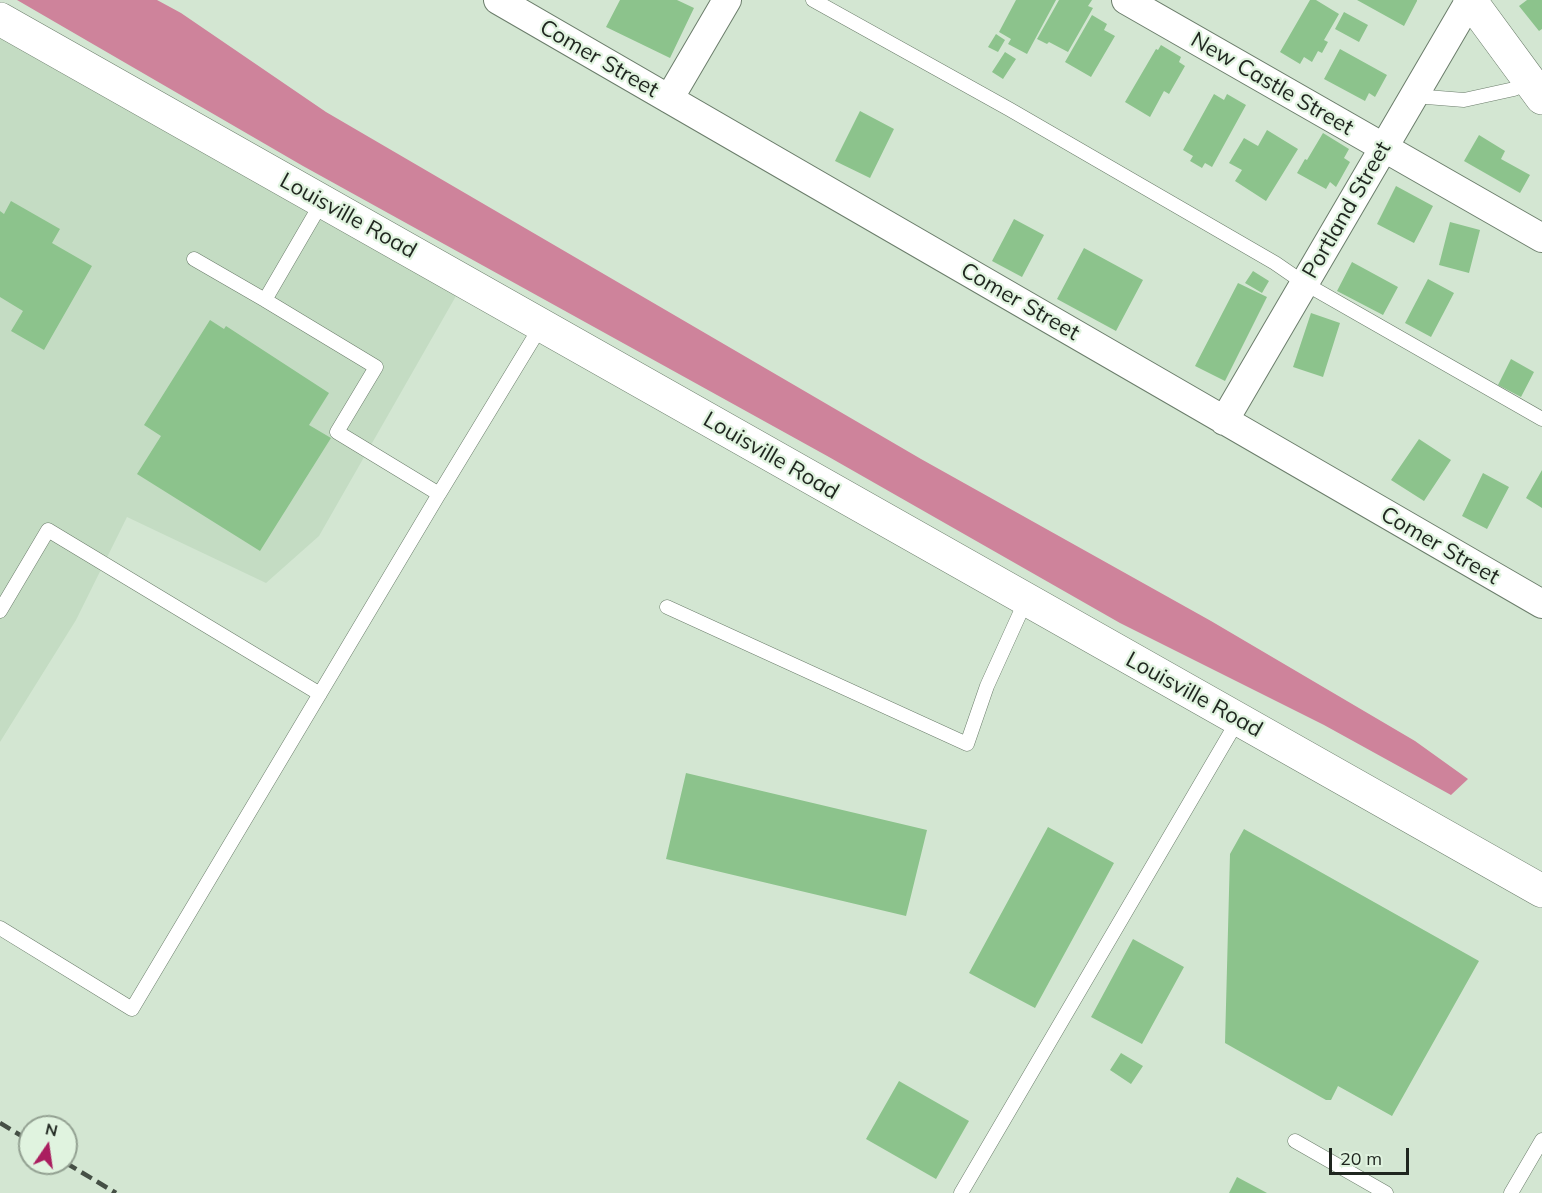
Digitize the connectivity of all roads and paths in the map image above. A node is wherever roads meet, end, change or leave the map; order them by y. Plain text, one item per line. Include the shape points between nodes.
1 (498, 0) edge
2 (727, 0) edge
3 (813, 0) edge
4 (1126, 0) edge
5 (1470, 0) edge
6 (0, 20) edge
7 (1536, 89) edge
8 (1413, 96) junction
9 (669, 99) junction
10 (1383, 148) junction
11 (322, 202) junction
12 (1542, 238) edge
13 (194, 259) dead end
14 (1304, 283) junction
15 (265, 300) junction
16 (541, 326) junction
17 (1542, 419) edge
18 (1224, 421) junction
19 (439, 494) junction
20 (1026, 600) junction
21 (1542, 604) edge
22 (667, 607) dead end
23 (0, 611) edge
24 (320, 694) junction
25 (1238, 720) junction
26 (1542, 891) edge
27 (0, 928) edge
28 (1542, 1140) edge
29 (1295, 1141) dead end
30 (961, 1193) edge
31 (1386, 1193) edge
32 (1511, 1193) edge

1 - 9 street, Comer Street
2 - 9 street
3 - 14 lane via 1019,115
4 - 10 street, New Castle Street
5 - 7 main road
5 - 8 street, Portland Street
6 - 11 main road, Louisville Road
7 - 8 lane via 1514,89 1464,100
8 - 10 street, Portland Street
9 - 18 street, Comer Street
10 - 12 street, New Castle Street
10 - 14 street, Portland Street
11 - 15 lane
11 - 16 main road, Louisville Road
13 - 15 lane
14 - 17 lane
14 - 18 street, Portland Street
15 - 19 lane via 376,367 337,432
16 - 19 lane
16 - 20 main road, Louisville Road
18 - 21 street, Comer Street
19 - 24 lane
20 - 22 lane via 987,686 967,744
20 - 25 main road, Louisville Road
23 - 24 lane via 48,530
24 - 27 lane via 132,1009
25 - 26 main road, Louisville Road
25 - 30 lane
28 - 32 lane
29 - 31 lane

